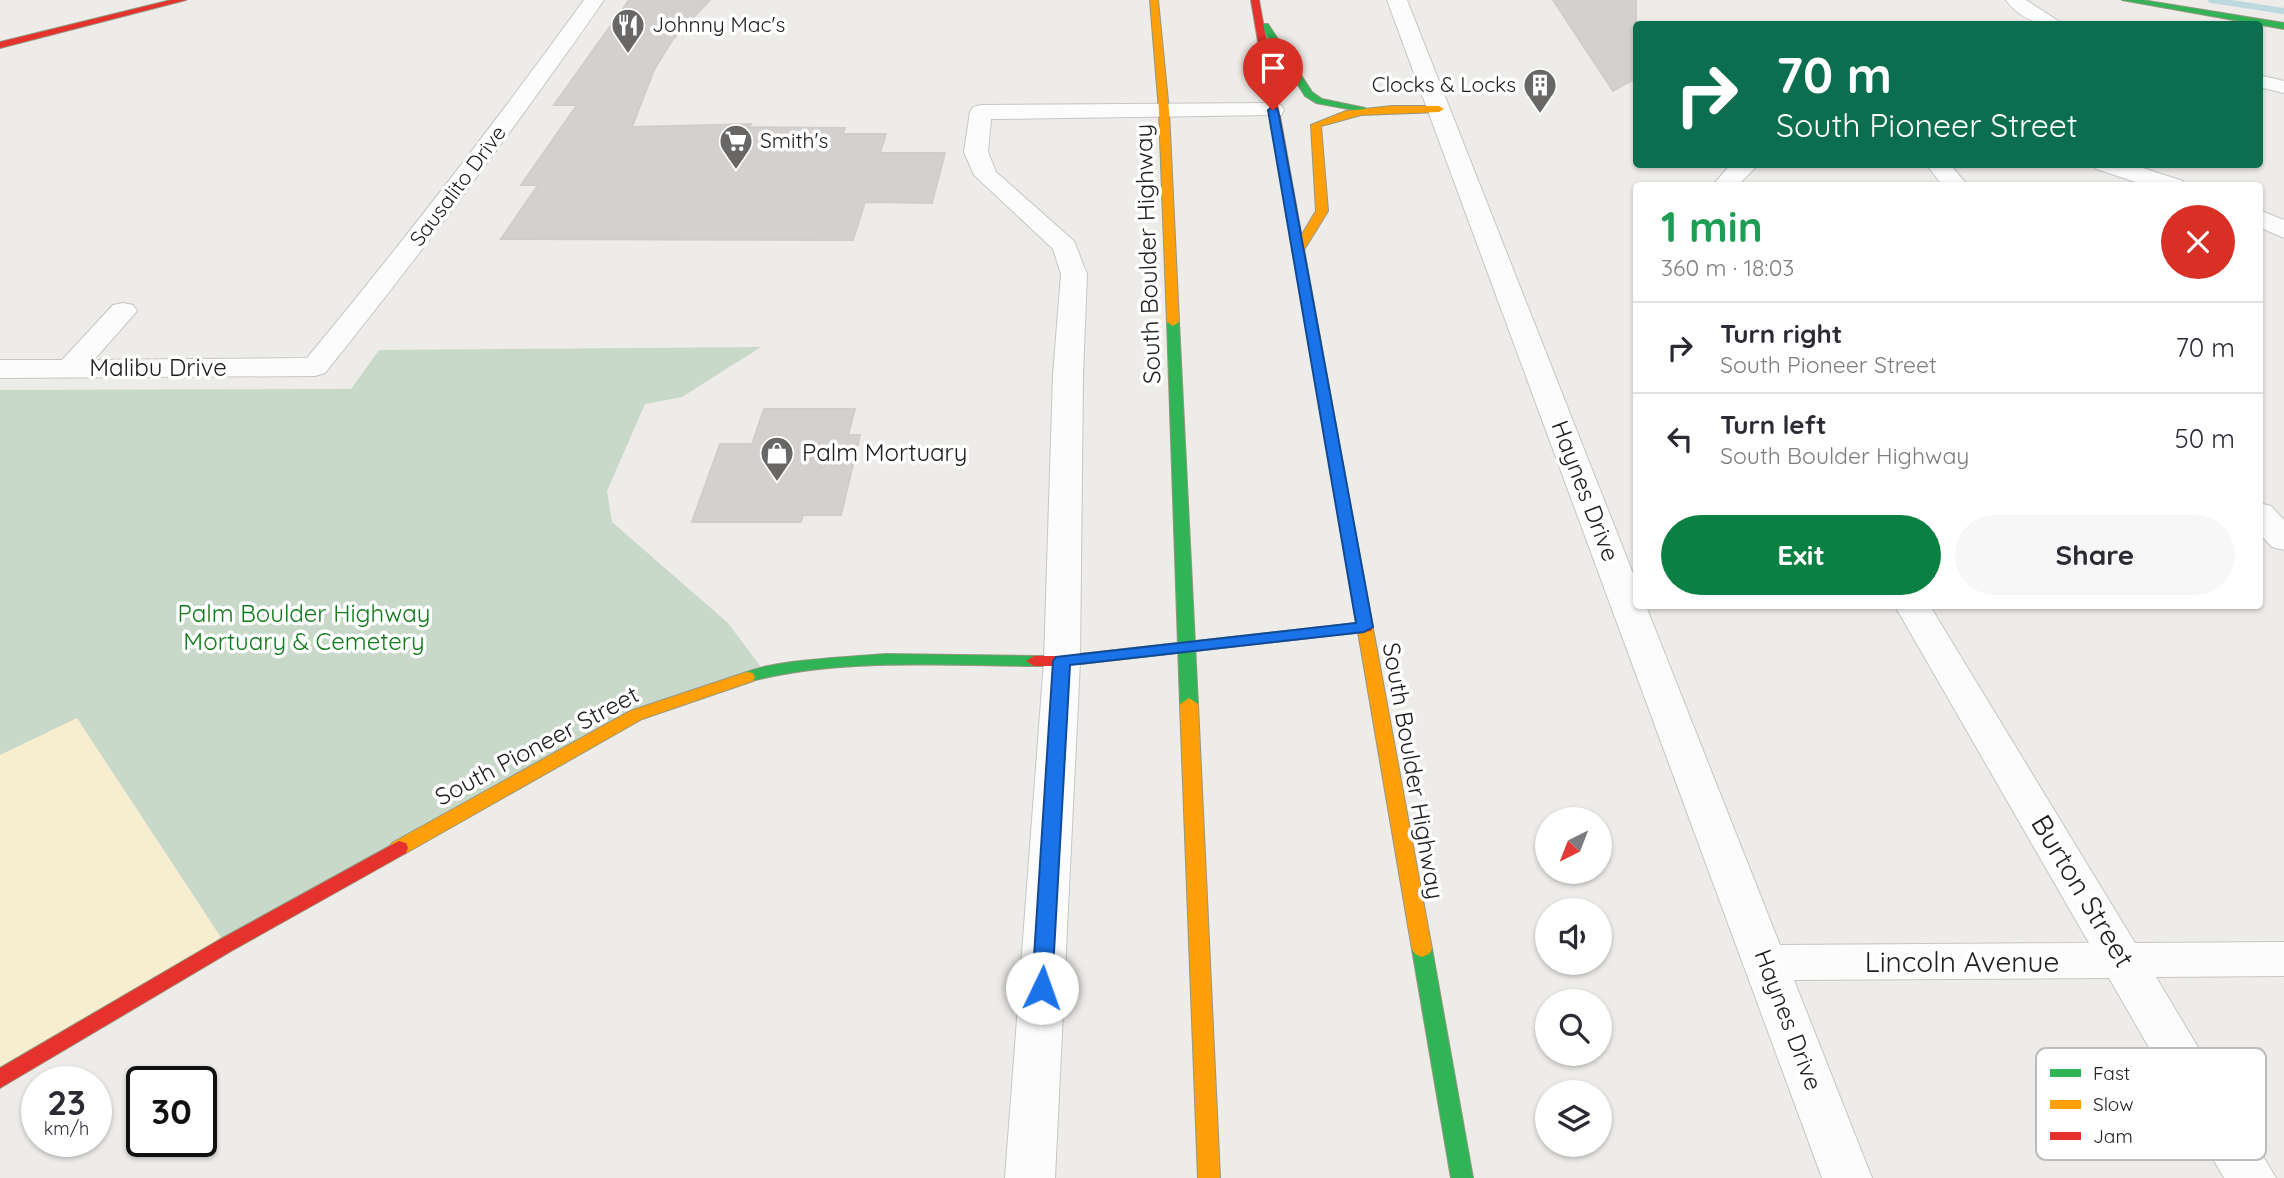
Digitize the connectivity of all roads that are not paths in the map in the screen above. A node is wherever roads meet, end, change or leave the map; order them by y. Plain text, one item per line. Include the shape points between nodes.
1 (182, 0) edge
2 (594, 0) edge
3 (1154, 0) edge
4 (1397, 0) edge
5 (2016, 0) edge
6 (2126, 0) edge
7 (1256, 8) edge
8 (2047, 21) edge
9 (2254, 21) edge
10 (2263, 23) edge
11 (2284, 26) edge
12 (0, 44) edge
13 (2263, 82) edge
14 (2284, 87) edge
15 (1273, 110) junction
16 (1439, 110) junction
17 (1164, 111) junction
18 (1363, 111) junction
19 (1742, 168) edge
20 (1940, 168) edge
21 (2117, 168) edge
22 (1727, 182) edge
23 (1953, 182) edge
24 (2161, 182) edge
25 (2263, 218) edge
26 (2284, 230) edge
27 (1298, 251) junction
28 (123, 311) dead end
29 (315, 367) joint
30 (70, 368) junction
31 (0, 369) edge
32 (2263, 517) edge
33 (2284, 540) edge
34 (1915, 609) edge
35 (1364, 627) junction
36 (1187, 647) junction
37 (1062, 661) junction
38 (2284, 959) edge
39 (2124, 961) junction
40 (1766, 963) junction
41 (2175, 1048) edge
42 (0, 1079) edge
43 (2240, 1160) edge
44 (1030, 1178) edge
45 (1209, 1178) edge
46 (1462, 1178) edge
47 (1847, 1178) edge
48 (2251, 1178) edge

1 - 12 main road
2 - 29 street, Sausalito Drive via 406,255
3 - 17 main road, South Boulder Highway
4 - 16 street, Haynes Drive
5 - 8 street
6 - 9 main road
7 - 15 main road, South Boulder Highway
7 - 18 main road via 1308,94
10 - 11 main road
13 - 14 street
15 - 17 street
15 - 27 main road, South Boulder Highway
16 - 18 main road
16 - 40 street, Haynes Drive
17 - 36 main road, South Boulder Highway
17 - 37 street via 981,112 976,152 986,175 1065,246 1074,274
18 - 27 main road via 1327,118 1316,125 1322,211
19 - 22 street
20 - 23 street
21 - 24 street
25 - 26 street
27 - 35 main road, South Boulder Highway
28 - 30 street
29 - 30 street, Malibu Drive
30 - 31 street, Malibu Drive
32 - 33 street
34 - 39 street, Burton Street
35 - 36 main road, South Pioneer Street
35 - 46 main road, South Boulder Highway
36 - 37 main road, South Pioneer Street
36 - 45 main road, South Boulder Highway
37 - 42 main road, South Pioneer Street via 886,659 764,671 636,715 226,945
37 - 44 street
38 - 39 street, Lincoln Avenue
39 - 40 street, Lincoln Avenue
39 - 41 street, Burton Street
40 - 47 street, Haynes Drive
43 - 48 street, Burton Street

